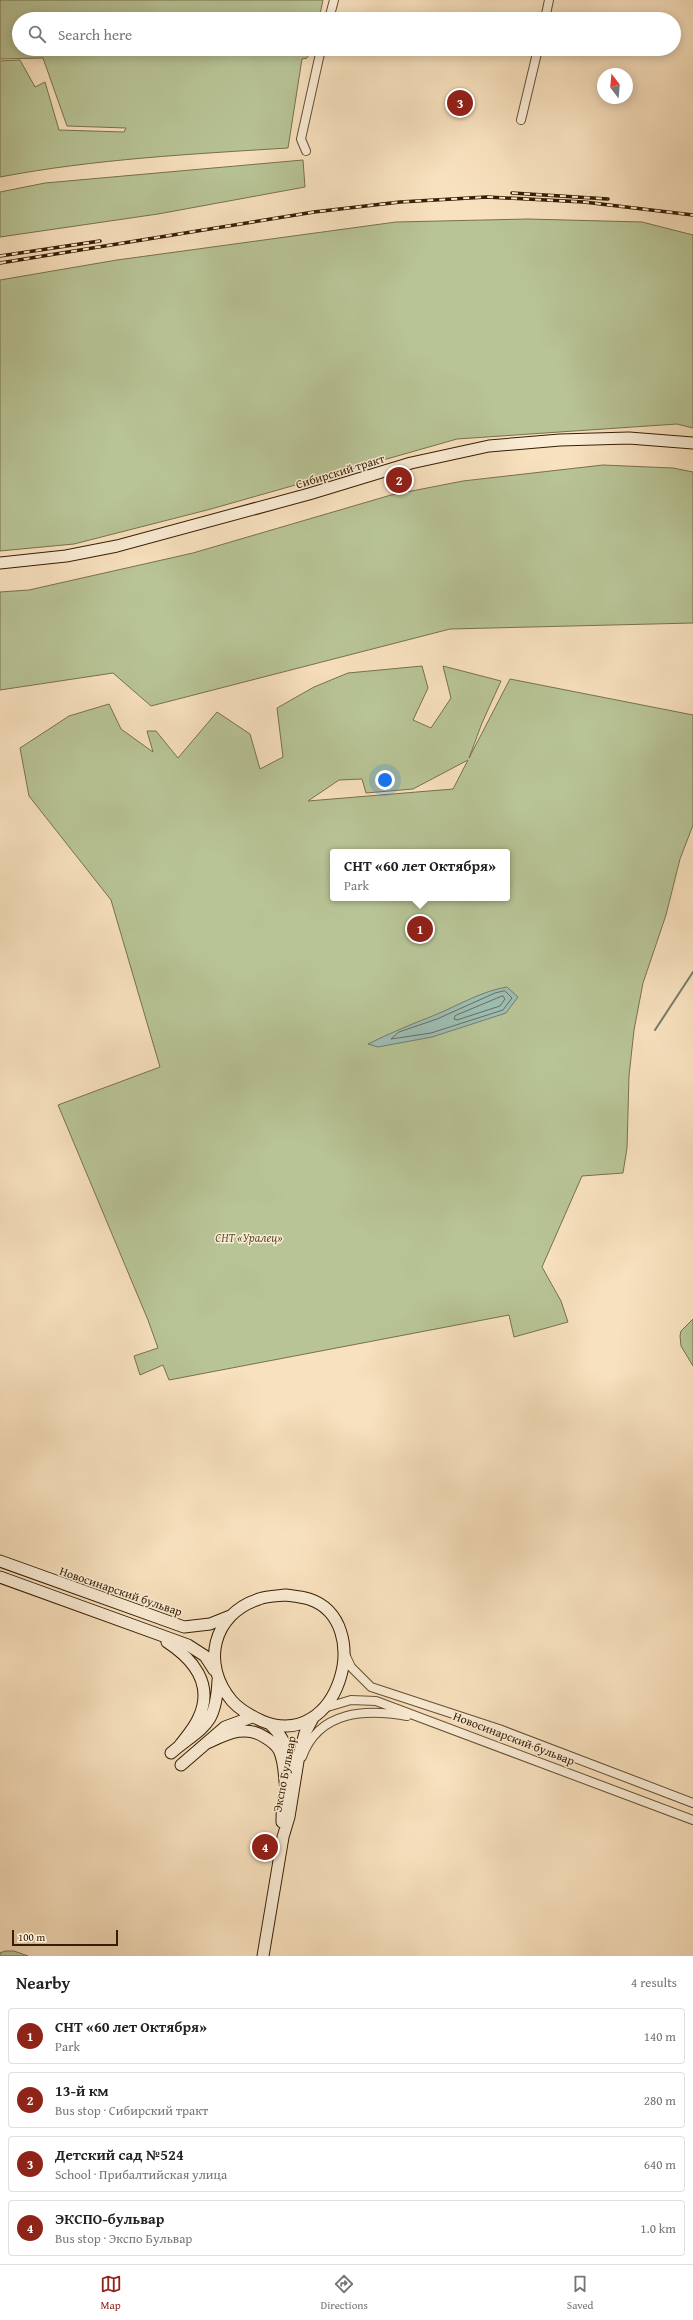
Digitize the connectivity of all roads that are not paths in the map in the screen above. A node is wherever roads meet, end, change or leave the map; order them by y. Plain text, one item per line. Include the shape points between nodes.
1 (334, 0) edge
2 (549, 0) edge
3 (331, 12) edge
4 (546, 12) edge
5 (319, 56) edge
6 (536, 56) edge
7 (521, 120) dead end
8 (306, 151) dead end
9 (693, 442) edge
10 (0, 563) edge
11 (0, 1561) edge
12 (0, 1577) edge
13 (235, 1614) junction
14 (154, 1633) junction
15 (344, 1651) junction
16 (217, 1676) junction
17 (324, 1709) junction
18 (252, 1717) junction
19 (314, 1717) junction
20 (423, 1718) junction
21 (270, 1724) junction
22 (205, 1744) junction
23 (180, 1745) junction
24 (171, 1753) dead end
25 (182, 1765) dead end
26 (297, 1775) junction
27 (286, 1790) junction
28 (693, 1803) edge
29 (693, 1820) edge
30 (282, 1837) junction
31 (263, 1956) edge

1 - 3 street
2 - 4 street
5 - 8 street via 301,139
6 - 7 street
9 - 10 street, Сибирский тракт via 629,438 489,446 412,463 117,546 66,556
11 - 13 street, Новосинарский бульвар via 184,1627 210,1624
12 - 14 street
13 - 15 street, Экспо Бульвар via 259,1598 286,1595 309,1599 332,1616 339,1630
13 - 16 street, Экспо Бульвар via 218,1634 214,1652
14 - 16 street via 196,1649 208,1659
14 - 23 street via 186,1655 196,1666 201,1679 203,1694 200,1716
15 - 17 street, Экспо Бульвар via 339,1685
15 - 28 street, Новосинарский бульвар via 351,1667 371,1687 499,1730
16 - 18 street, Экспо Бульвар via 236,1706
16 - 23 street via 218,1697 210,1721
17 - 19 street, Экспо Бульвар
17 - 20 street, Новосинарский бульвар via 340,1702 364,1699
18 - 21 street, Экспо Бульвар
18 - 22 street via 225,1727
19 - 21 street, Экспо Бульвар via 294,1726
19 - 26 street, Экспо Бульвар via 303,1741
20 - 26 street via 376,1712 356,1713 339,1719 322,1729 311,1741
20 - 29 street, Новосинарский бульвар
21 - 27 street, Экспо Бульвар via 281,1736 289,1752
22 - 25 street
22 - 27 street via 234,1732 248,1731 261,1734 278,1750 283,1762
23 - 24 street
26 - 30 street, Экспо Бульвар via 289,1817
27 - 30 street, Экспо Бульвар
30 - 31 street, Экспо Бульвар

